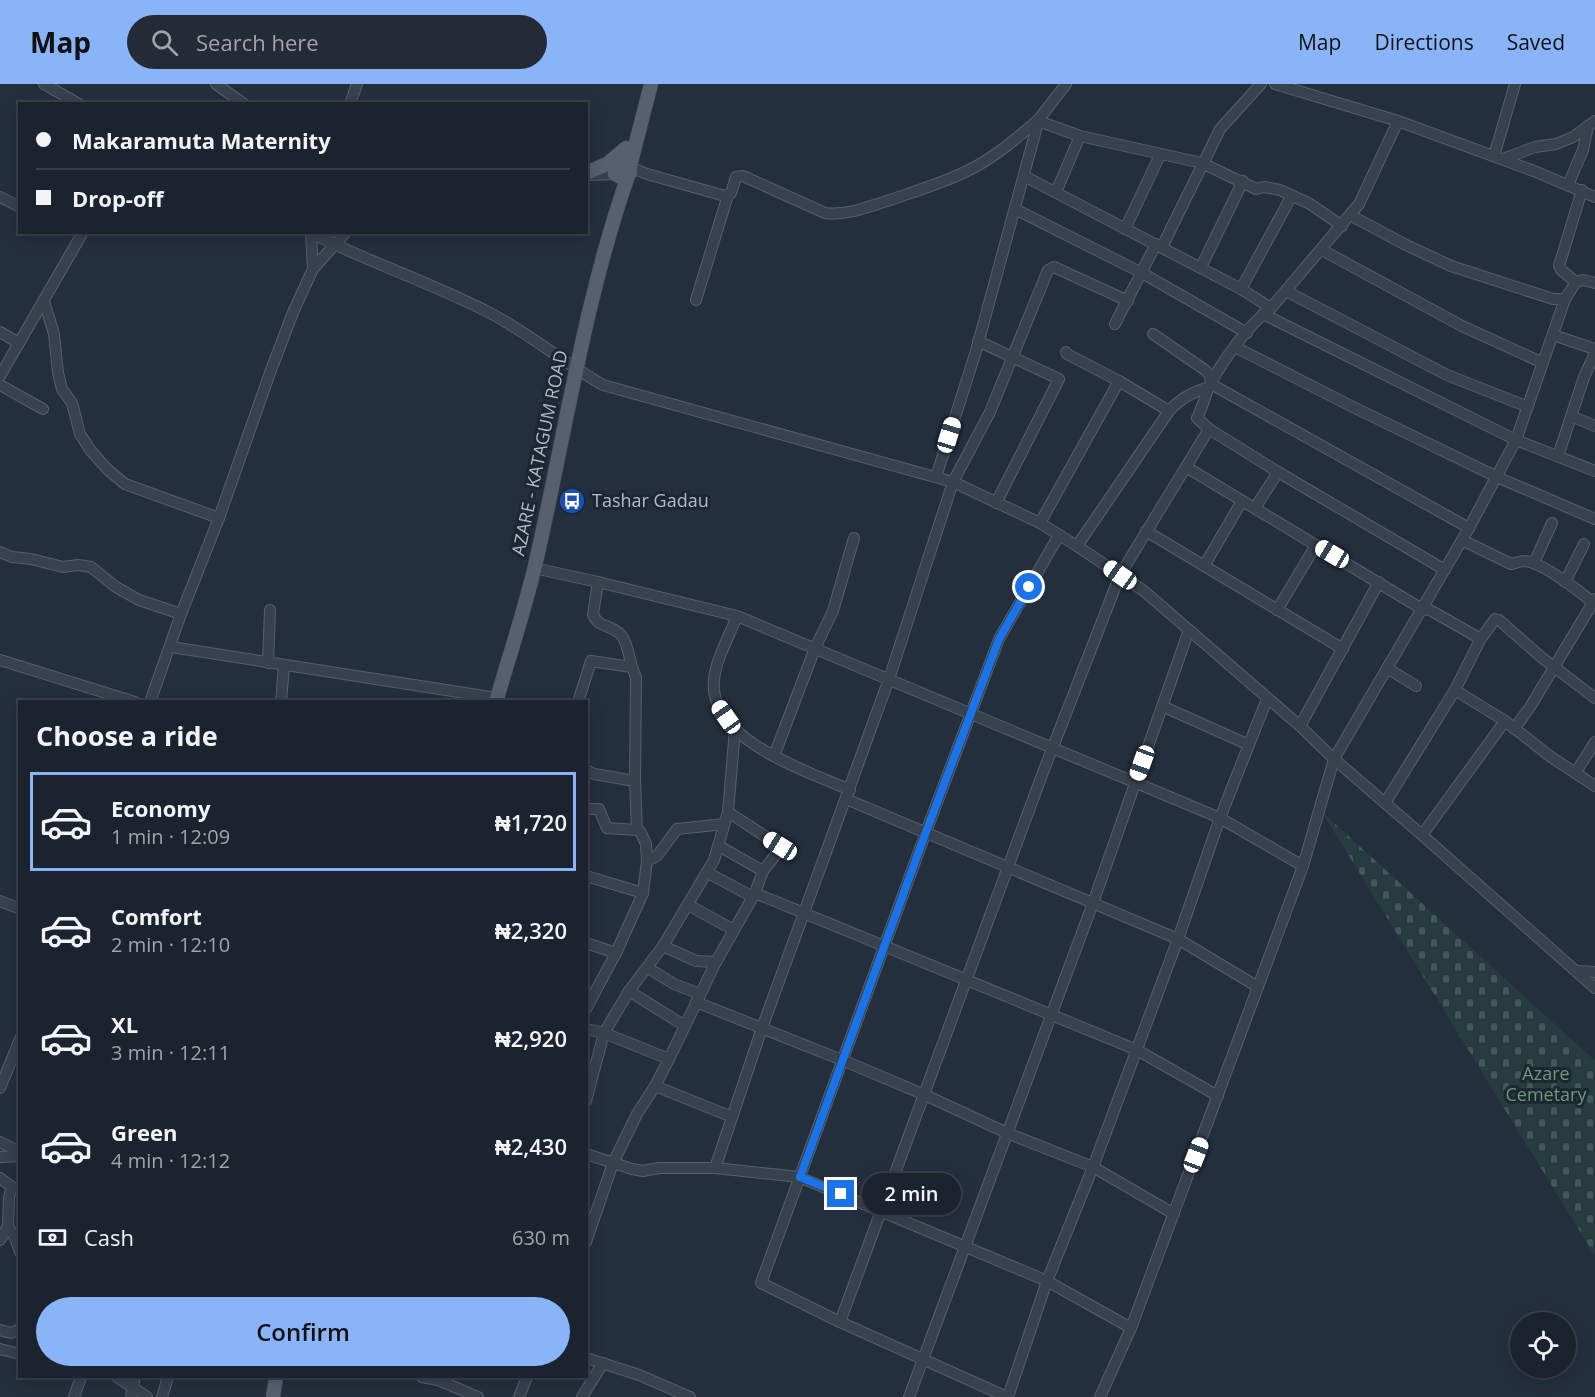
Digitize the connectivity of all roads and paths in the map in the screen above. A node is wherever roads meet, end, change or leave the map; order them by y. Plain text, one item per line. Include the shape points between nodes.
1 (44, 84) edge
2 (216, 84) edge
3 (357, 84) edge
4 (651, 84) edge
5 (1066, 84) edge
6 (1262, 84) edge
7 (1275, 84) edge
8 (1515, 84) edge
9 (76, 102) edge
10 (241, 102) edge
11 (351, 102) edge
12 (1039, 120) junction
13 (1398, 121) junction
14 (1592, 124) edge
15 (639, 126) junction
16 (1080, 136) junction
17 (626, 148) junction
18 (1160, 155) junction
19 (1498, 158) junction
20 (1202, 164) junction
21 (624, 171) junction
22 (588, 173) edge
23 (588, 174) edge
24 (1024, 176) junction
25 (1243, 181) junction
26 (1568, 184) junction
27 (1582, 190) junction
28 (1056, 192) junction
29 (728, 195) junction
30 (0, 196) edge
31 (1292, 197) junction
32 (1595, 197) edge
33 (18, 206) edge
34 (1015, 209) junction
35 (1350, 215) junction
36 (1342, 226) junction
37 (1125, 228) junction
38 (82, 234) edge
39 (310, 234) edge
40 (312, 234) edge
41 (344, 234) edge
42 (336, 245) junction
43 (1159, 245) junction
44 (1322, 250) junction
45 (1201, 267) junction
46 (313, 269) junction
47 (1142, 273) junction
48 (1576, 282) junction
49 (1595, 283) edge
50 (1241, 289) junction
51 (1286, 291) junction
52 (1565, 298) junction
53 (44, 300) junction
54 (696, 300) dead end
55 (1128, 301) junction
56 (1267, 311) junction
57 (1115, 324) dead end
58 (0, 332) edge
59 (1247, 333) junction
60 (1153, 334) dead end
61 (1553, 335) junction
62 (978, 341) junction
63 (19, 343) junction
64 (1235, 347) junction
65 (1595, 351) edge
66 (1066, 352) dead end
67 (1012, 358) junction
68 (1543, 363) junction
69 (576, 370) junction
70 (0, 376) edge
71 (1590, 380) edge
72 (1119, 381) junction
73 (0, 385) edge
74 (1210, 386) junction
75 (1528, 407) junction
76 (43, 409) dead end
77 (1169, 411) junction
78 (1573, 417) junction
79 (1595, 426) edge
80 (1209, 429) junction
81 (1516, 440) junction
82 (1558, 456) junction
83 (1186, 467) junction
84 (1595, 471) edge
85 (1278, 472) junction
86 (936, 477) junction
87 (1497, 477) junction
88 (953, 482) junction
89 (1242, 501) junction
90 (996, 503) junction
91 (1255, 508) junction
92 (219, 518) junction
93 (1595, 519) edge
94 (1552, 523) dead end
95 (1040, 524) junction
96 (1469, 528) junction
97 (1146, 531) junction
98 (1059, 535) junction
99 (854, 538) dead end
100 (1462, 540) junction
101 (1584, 544) dead end
102 (1316, 545) junction
103 (1077, 546) junction
104 (0, 552) edge
105 (1534, 563) junction
106 (1204, 566) junction
107 (534, 568) junction
108 (1444, 570) junction
109 (1120, 575) junction
110 (598, 582) junction
111 (1379, 582) junction
112 (1565, 582) junction
113 (1594, 601) edge
114 (1422, 609) junction
115 (270, 610) dead end
116 (1277, 610) junction
117 (181, 614) junction
118 (737, 616) junction
119 (1189, 630) junction
120 (1481, 638) junction
121 (171, 647) junction
122 (815, 648) junction
123 (1343, 649) junction
124 (0, 660) edge
125 (268, 663) junction
126 (284, 665) junction
127 (631, 667) junction
128 (1554, 667) junction
129 (1387, 668) junction
130 (889, 679) junction
131 (1416, 686) dead end
132 (1455, 690) junction
133 (1595, 698) edge
134 (1267, 699) junction
135 (129, 700) edge
136 (151, 700) edge
137 (281, 700) edge
138 (496, 700) edge
139 (579, 700) edge
140 (1162, 706) junction
141 (971, 713) junction
142 (1504, 721) junction
143 (1300, 726) junction
144 (735, 729) junction
145 (1514, 729) junction
146 (1595, 742) edge
147 (1249, 745) junction
148 (1053, 747) junction
149 (774, 756) junction
150 (1334, 759) junction
151 (588, 771) edge
152 (1576, 772) junction
153 (635, 781) junction
154 (1136, 782) junction
155 (1595, 786) edge
156 (848, 794) junction
157 (1385, 803) junction
158 (588, 808) edge
159 (728, 812) junction
160 (1220, 818) junction
161 (724, 824) junction
162 (637, 830) junction
163 (926, 832) junction
164 (1422, 835) junction
165 (719, 846) junction
166 (647, 861) junction
167 (1303, 866) junction
168 (1009, 868) junction
169 (763, 871) junction
170 (708, 873) junction
171 (588, 877) edge
172 (643, 893) junction
173 (754, 895) junction
174 (0, 901) edge
175 (1093, 903) junction
176 (688, 905) junction
177 (18, 908) edge
178 (803, 915) junction
179 (734, 930) junction
180 (1178, 939) junction
181 (588, 944) edge
182 (663, 946) junction
183 (884, 947) junction
184 (616, 953) junction
185 (716, 962) junction
186 (648, 968) junction
187 (1575, 971) junction
188 (1595, 972) edge
189 (967, 981) junction
190 (1258, 987) junction
191 (1595, 988) edge
192 (629, 991) junction
193 (698, 998) junction
194 (588, 1005) edge
195 (1051, 1015) junction
196 (685, 1026) junction
197 (762, 1028) junction
198 (588, 1029) edge
199 (604, 1033) junction
200 (18, 1045) edge
201 (1137, 1050) junction
202 (669, 1059) junction
203 (842, 1060) junction
204 (655, 1086) junction
205 (0, 1088) edge
206 (925, 1095) junction
207 (1218, 1096) junction
208 (588, 1097) edge
209 (732, 1117) junction
210 (1007, 1133) junction
211 (0, 1142) edge
212 (18, 1153) edge
213 (18, 1154) edge
214 (588, 1155) edge
215 (0, 1157) edge
216 (614, 1163) junction
217 (1093, 1167) junction
218 (715, 1168) junction
219 (800, 1177) junction
220 (0, 1178) edge
221 (14, 1199) edge
222 (882, 1210) junction
223 (1174, 1214) junction
224 (8, 1226) junction
225 (588, 1236) edge
226 (0, 1240) edge
227 (18, 1246) edge
228 (966, 1246) junction
229 (1047, 1281) junction
230 (840, 1322) junction
231 (1131, 1328) junction
232 (0, 1330) edge
233 (18, 1330) edge
234 (0, 1349) edge
235 (18, 1354) edge
236 (588, 1359) edge
237 (923, 1359) junction
238 (603, 1363) junction
239 (81, 1378) edge
240 (119, 1378) edge
241 (168, 1378) edge
242 (276, 1378) edge
243 (427, 1378) edge
244 (527, 1378) edge
245 (133, 1387) edge
246 (677, 1394) edge
247 (74, 1397) edge
248 (147, 1397) edge
249 (162, 1397) edge
250 (273, 1397) edge
251 (478, 1397) edge
252 (519, 1397) edge
253 (582, 1397) edge
254 (690, 1397) edge
255 (909, 1397) edge
256 (1008, 1397) edge
257 (1100, 1397) edge

1 - 9 street
2 - 10 street
3 - 11 street
4 - 15 main road, AZARE - KATAGUM ROAD
5 - 12 street
6 - 20 street via 1220,129
7 - 13 street
8 - 19 street
12 - 16 street
12 - 24 street
12 - 29 street via 1005,148 966,172 864,208 825,213 743,176 736,177
13 - 19 street
13 - 35 street via 1359,204
14 - 19 street via 1556,144
14 - 26 street
15 - 17 main road, AZARE - KATAGUM ROAD
15 - 21 main road, AZARE - KATAGUM ROAD
16 - 18 street
16 - 28 street
17 - 21 main road, AZARE - KATAGUM ROAD
17 - 22 main road
18 - 20 street
18 - 37 street
19 - 26 street
20 - 25 street
20 - 43 street
21 - 23 street
21 - 29 street
21 - 69 main road, AZARE - KATAGUM ROAD
24 - 28 street
24 - 34 street
25 - 31 street via 1256,189 1280,190
25 - 45 street
26 - 27 street
27 - 32 street
27 - 48 street via 1559,266
28 - 37 street
29 - 54 street
30 - 33 street
31 - 36 street
31 - 50 street
34 - 47 street
34 - 62 street
35 - 36 street
35 - 52 street via 1451,266 1552,299
36 - 44 street
37 - 43 street
38 - 53 street
39 - 46 street
40 - 42 street
41 - 42 street
42 - 46 street
42 - 69 street via 490,314 533,338
43 - 45 street
43 - 47 street
44 - 51 street
44 - 68 street via 1462,326
45 - 50 street
46 - 92 street via 271,370
47 - 55 street
47 - 59 street
48 - 49 street
48 - 52 street
50 - 56 street
51 - 56 street
51 - 75 street via 1447,375
52 - 61 street
53 - 63 street
53 - 92 street via 54,334 57,373 91,451 125,484
55 - 57 street
55 - 67 street via 1051,268
56 - 59 street
56 - 81 street
58 - 63 street
59 - 64 street
60 - 74 street via 1205,370
61 - 65 street
61 - 68 street
62 - 67 street
62 - 86 street
63 - 70 street
64 - 74 street
64 - 87 street
65 - 71 street
66 - 72 street
67 - 88 street via 990,412
67 - 90 street via 1059,379
68 - 75 street
69 - 86 street via 617,390
69 - 107 main road, AZARE - KATAGUM ROAD
71 - 78 street
72 - 77 street
72 - 95 street
73 - 76 street
74 - 77 street via 1191,393
74 - 80 street via 1197,418
74 - 96 street
75 - 81 street
77 - 103 street
78 - 79 street
78 - 82 street
80 - 83 street
80 - 85 street
81 - 82 street
81 - 87 street
82 - 84 street
83 - 89 street
83 - 97 street
85 - 91 street
85 - 108 street
86 - 88 street
87 - 93 street
87 - 96 street
88 - 90 street
88 - 130 street
89 - 91 street
89 - 106 street
90 - 95 street
91 - 102 street
92 - 117 street
94 - 105 street
95 - 98 street
96 - 100 street
97 - 106 street
97 - 109 street
98 - 103 street
98 - 141 street via 999,639
99 - 122 street via 834,611
100 - 105 street via 1511,564
100 - 108 street
101 - 112 street
102 - 111 street
102 - 116 street
103 - 109 street
104 - 117 street via 63,567 91,567 139,600
105 - 112 street
106 - 116 street
107 - 110 street
107 - 138 main road, AZARE - KATAGUM ROAD
108 - 114 street
109 - 119 street
109 - 148 street
110 - 118 street
110 - 127 street via 594,618 621,636
111 - 114 street
111 - 123 street
112 - 113 street
113 - 128 street
114 - 120 street
114 - 129 street
115 - 125 street
116 - 123 street
117 - 121 street
118 - 122 street
118 - 144 street via 717,668 714,689 718,706
119 - 134 street
119 - 140 street
120 - 128 street via 1496,619
120 - 132 street
121 - 125 street
121 - 136 street
122 - 130 street
122 - 149 street
123 - 143 street
124 - 135 street
125 - 126 street
126 - 137 street
126 - 138 street
127 - 139 street via 591,661
127 - 153 street via 636,677
128 - 133 street
128 - 145 street
129 - 131 street
129 - 150 street
130 - 141 street
130 - 156 street
132 - 142 street
132 - 157 street
134 - 143 street
134 - 147 street
140 - 147 street
140 - 154 street
141 - 148 street
141 - 163 street
142 - 145 street
142 - 164 street
143 - 150 street
144 - 149 street
144 - 159 street
145 - 152 street
146 - 152 street
147 - 160 street
148 - 154 street
148 - 168 street
149 - 156 street
150 - 157 street
150 - 167 street
151 - 153 street
152 - 155 street
153 - 162 street
154 - 160 street
154 - 175 street
156 - 163 street
156 - 178 street
157 - 164 street
158 - 162 street via 599,809 607,828
159 - 161 street
159 - 169 street via 780,846
160 - 167 street
160 - 180 street
161 - 165 street
161 - 166 street via 677,828 657,856
162 - 166 street via 643,836
163 - 168 street
163 - 183 street
164 - 187 street
165 - 169 street
165 - 170 street
166 - 172 street
167 - 190 street
168 - 175 street
168 - 189 street
169 - 173 street
170 - 173 street
170 - 176 street
171 - 172 street
172 - 184 street
173 - 178 street
173 - 179 street
174 - 177 street
175 - 180 street
175 - 195 street
176 - 179 street
176 - 182 street
178 - 183 street
178 - 197 street
179 - 185 street
180 - 190 street
180 - 201 street
181 - 184 street
182 - 185 street via 696,961
182 - 186 street
183 - 189 street
183 - 203 street
184 - 194 street
185 - 193 street
186 - 192 street
186 - 193 street
187 - 188 street
187 - 191 street
189 - 195 street
189 - 206 street
190 - 207 street
192 - 196 street
192 - 199 street
193 - 196 street
193 - 197 street
195 - 201 street
195 - 210 street
196 - 202 street
197 - 203 street
197 - 209 street
198 - 199 street
199 - 202 street
199 - 208 street
200 - 205 street
201 - 207 street
201 - 217 street
202 - 204 street
203 - 206 street
203 - 219 street
204 - 209 street
204 - 216 street
206 - 210 street
206 - 222 street
207 - 223 street
209 - 218 street
210 - 217 street
210 - 228 street
211 - 212 street
213 - 215 street
214 - 216 street
216 - 218 street via 643,1171
216 - 225 street
217 - 223 street
217 - 229 street
218 - 219 street
219 - 222 street
219 - 230 street via 761,1283
220 - 221 street via 12,1186
221 - 224 street
222 - 228 street
222 - 230 street
223 - 231 street
224 - 226 street
224 - 227 street
228 - 229 street
228 - 237 street
229 - 231 street
229 - 256 street
230 - 237 street
231 - 257 street
232 - 233 street via 11,1333
234 - 235 street
236 - 238 street
237 - 255 street
237 - 256 street
238 - 246 street via 639,1374
238 - 253 street
239 - 247 street
240 - 245 street
241 - 249 street
242 - 250 main road
243 - 251 street
244 - 252 street
245 - 248 street
246 - 254 street

